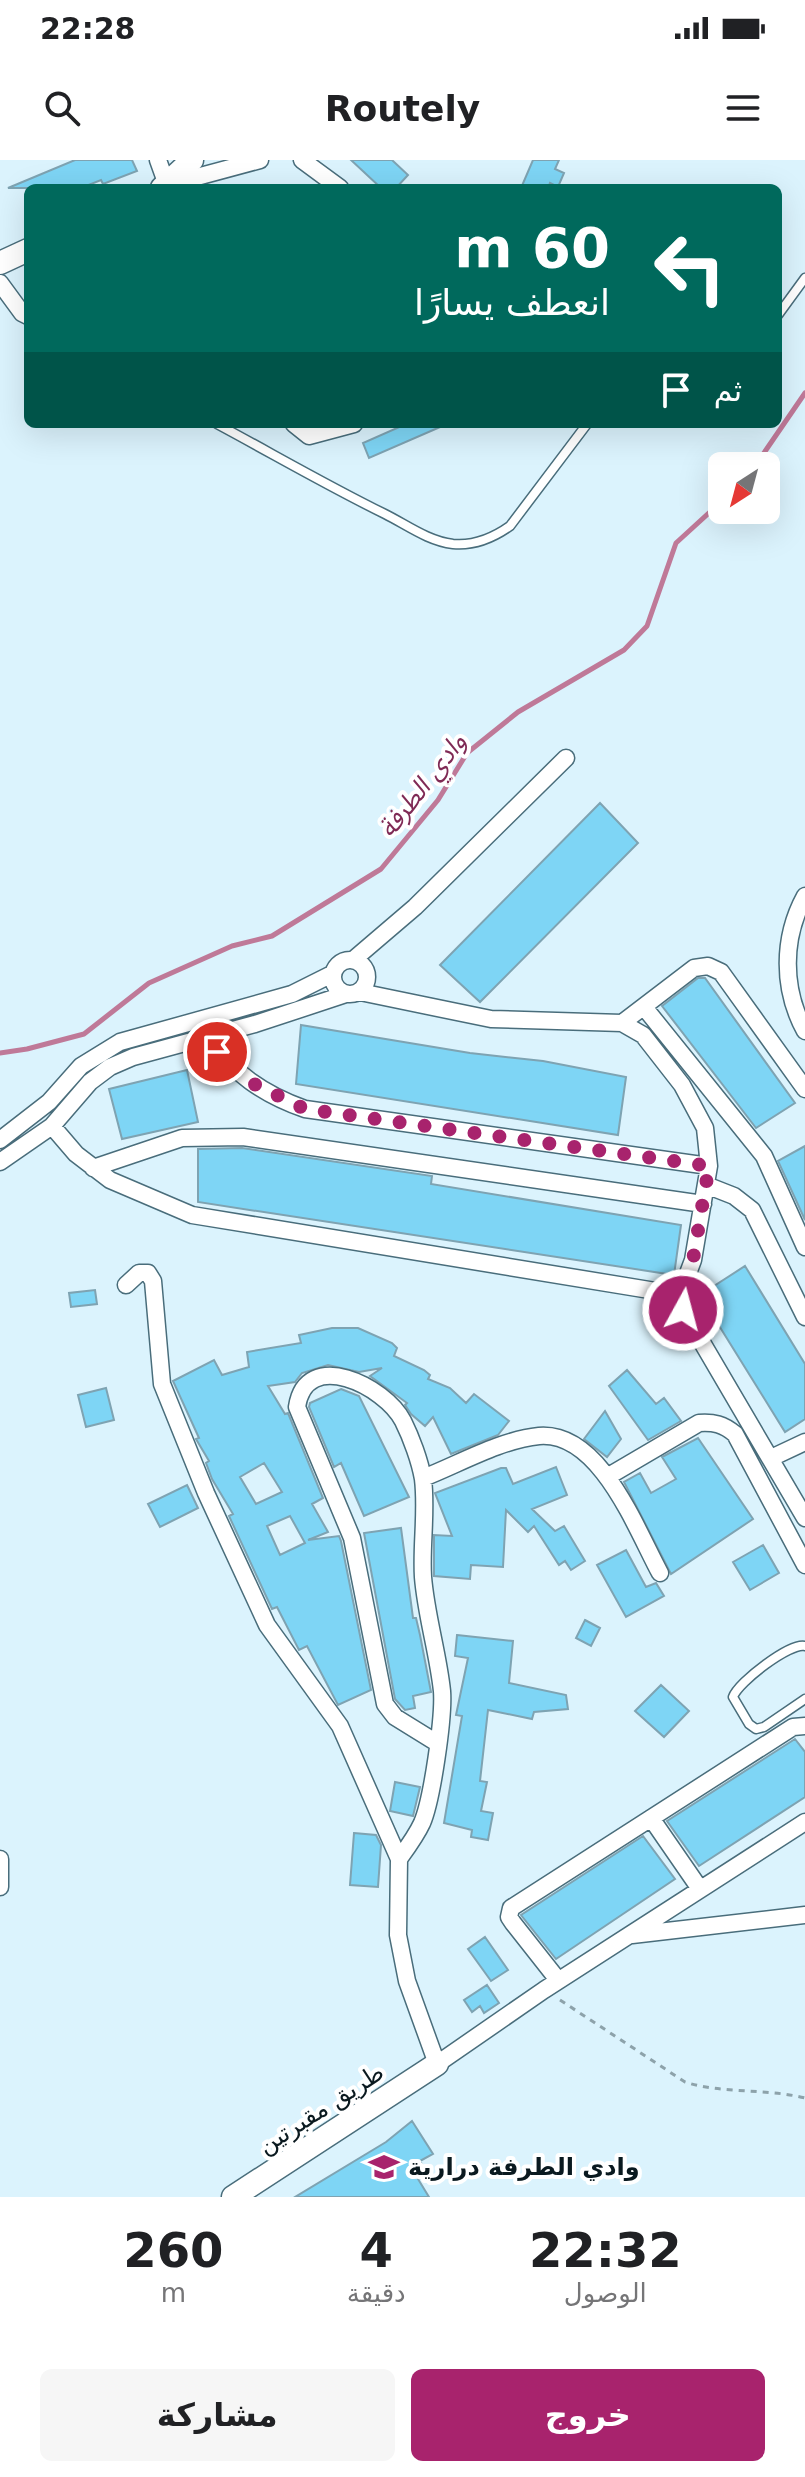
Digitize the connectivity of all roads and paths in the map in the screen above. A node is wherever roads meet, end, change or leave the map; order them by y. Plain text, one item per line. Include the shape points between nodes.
1 (158, 160) edge
2 (192, 160) edge
3 (260, 160) edge
4 (302, 160) edge
5 (164, 184) edge
6 (168, 184) edge
7 (176, 184) edge
8 (335, 184) edge
9 (24, 252) edge
10 (0, 263) edge
11 (805, 278) edge
12 (0, 283) edge
13 (782, 310) edge
14 (24, 314) edge
15 (225, 428) edge
16 (299, 428) edge
17 (339, 428) edge
18 (584, 428) edge
19 (566, 758) dead end
20 (805, 896) edge
21 (353, 960) junction
22 (332, 974) junction
23 (353, 993) junction
24 (644, 1007) junction
25 (622, 1023) junction
26 (805, 1031) edge
27 (207, 1038) junction
28 (805, 1089) edge
29 (52, 1126) junction
30 (0, 1140) edge
31 (0, 1162) edge
32 (709, 1166) junction
33 (93, 1168) junction
34 (706, 1185) junction
35 (703, 1204) junction
36 (805, 1247) edge
37 (126, 1285) dead end
38 (680, 1295) junction
39 (805, 1317) edge
40 (805, 1442) edge
41 (771, 1458) junction
42 (607, 1477) junction
43 (423, 1478) junction
44 (805, 1518) edge
45 (805, 1565) edge
46 (660, 1573) dead end
47 (805, 1646) edge
48 (805, 1699) edge
49 (805, 1726) edge
50 (437, 1743) junction
51 (651, 1818) junction
52 (805, 1822) edge
53 (0, 1859) edge
54 (399, 1859) junction
55 (0, 1887) edge
56 (700, 1889) junction
57 (805, 1915) edge
58 (627, 1936) junction
59 (551, 1985) junction
60 (437, 2064) junction
61 (805, 2098) edge
62 (233, 2197) edge

1 - 5 street
2 - 6 street
3 - 7 street
4 - 8 street
9 - 10 street
11 - 13 lane
12 - 14 street
15 - 18 lane via 424,535 468,544 510,526
16 - 17 street via 309,436
19 - 21 street via 415,907
20 - 26 street via 787,961 793,1002
21 - 22 street via 340,962
21 - 23 street via 364,967 367,980
22 - 23 street via 335,987
22 - 30 street via 292,994 151,1031 101,1051
23 - 25 street via 491,1019
23 - 27 street
24 - 25 street
24 - 28 street via 694,968 708,966 721,972
24 - 36 street via 764,1156
25 - 32 street via 643,1035 682,1085 705,1128
27 - 29 street via 110,1067
27 - 32 street via 246,1080 305,1109
29 - 31 street
29 - 33 street
32 - 34 street
33 - 35 street via 182,1138 243,1137
33 - 38 street via 192,1215
34 - 35 street
34 - 39 street via 752,1210
35 - 38 street via 693,1260
37 - 54 street via 139,1273 148,1273 153,1281 162,1384 206,1493 267,1625 340,1726
38 - 41 street via 683,1310
40 - 41 street
41 - 44 street
42 - 43 street via 580,1448 539,1436
42 - 45 street via 699,1423 725,1425 735,1434
42 - 46 street
43 - 50 street via 424,1584 442,1694
43 - 50 street via 402,1420 380,1396 354,1378 324,1377 305,1386 297,1407 352,1538 385,1704 395,1717
47 - 48 lane via 794,1646 741,1683 733,1697 756,1729
49 - 51 street via 793,1727
50 - 54 street via 426,1812
51 - 56 street
51 - 59 street via 511,1908 509,1917
52 - 56 street
53 - 55 street
54 - 60 street via 398,1935 407,1981
56 - 58 street
57 - 58 street
58 - 59 street
59 - 60 street
59 - 61 path via 685,2082 705,2089 751,2089
60 - 62 street, طريق مقبرتين

